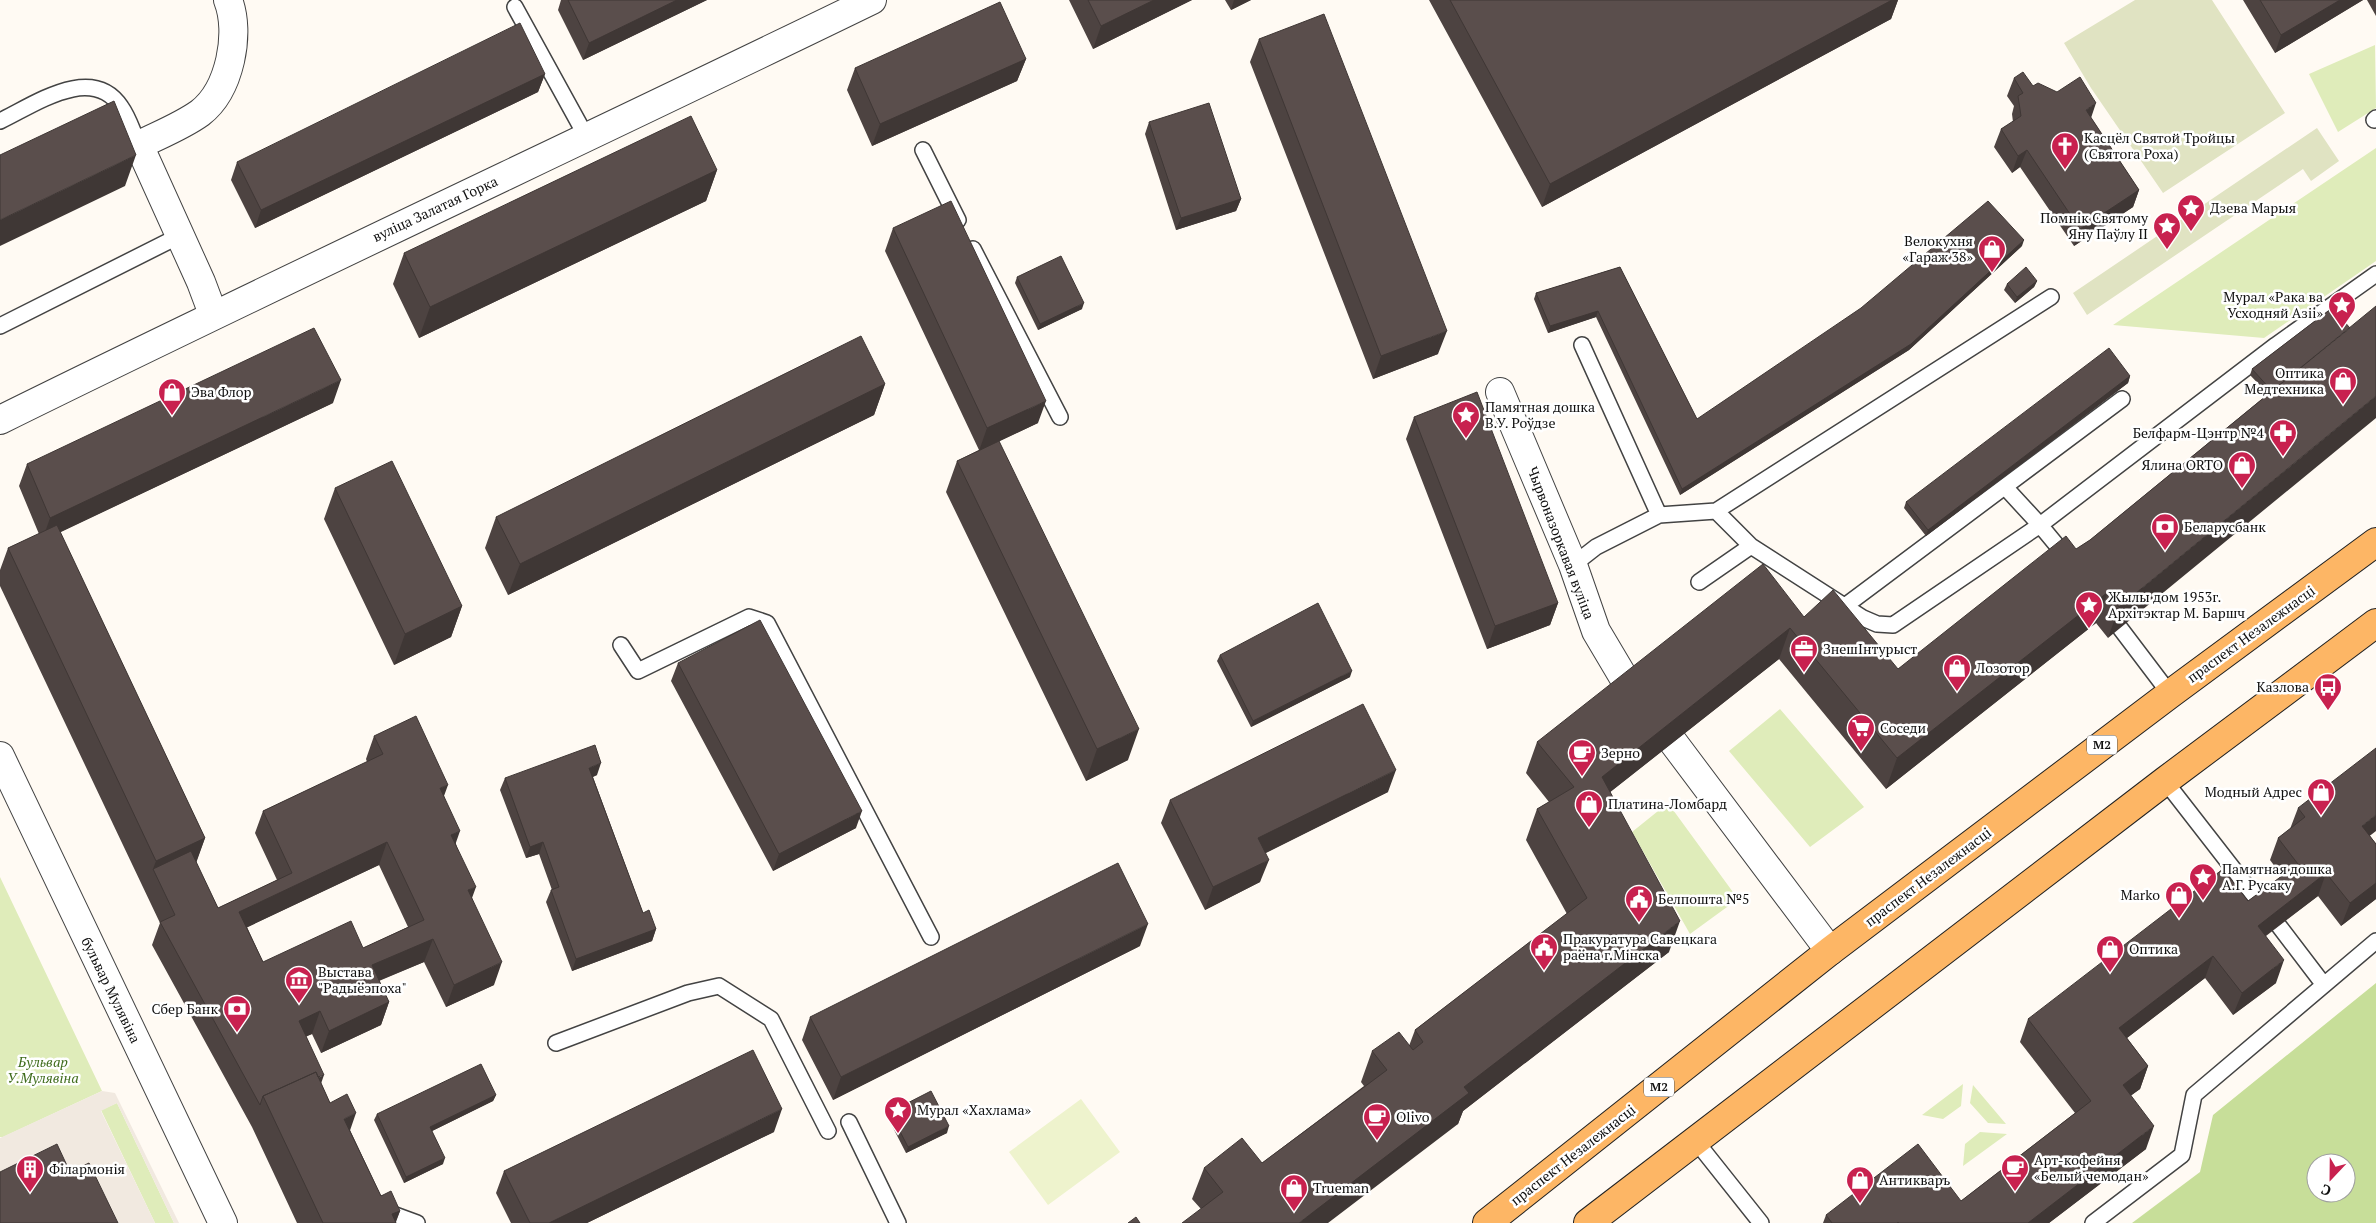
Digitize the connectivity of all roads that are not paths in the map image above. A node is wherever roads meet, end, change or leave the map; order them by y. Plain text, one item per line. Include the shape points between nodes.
1 (872, 0) edge
2 (231, 7) edge
3 (515, 7) dead end
4 (0, 122) edge
5 (587, 138) junction
6 (139, 145) junction
7 (923, 150) dead end
8 (179, 236) junction
9 (2376, 274) edge
10 (2051, 297) dead end
11 (213, 314) junction
12 (0, 326) edge
13 (1582, 344) dead end
14 (1500, 392) dead end
15 (2122, 400) dead end
16 (1060, 417) dead end
17 (0, 420) edge
18 (2005, 487) junction
19 (1716, 511) junction
20 (1659, 516) junction
21 (2040, 525) junction
22 (2376, 542) edge
23 (1751, 546) junction
24 (1573, 565) junction
25 (2078, 571) edge
26 (1699, 582) dead end
27 (1845, 606) junction
28 (2376, 623) edge
29 (2120, 628) edge
30 (621, 645) dead end
31 (1631, 690) edge
32 (2170, 694) junction
33 (1673, 742) edge
34 (0, 756) edge
35 (2165, 781) junction
36 (2263, 906) edge
37 (2279, 926) edge
38 (931, 937) dead end
39 (2376, 941) edge
40 (1830, 951) junction
41 (2324, 985) junction
42 (556, 1043) dead end
43 (849, 1122) dead end
44 (828, 1131) dead end
45 (1695, 1140) junction
46 (379, 1193) edge
47 (223, 1223) edge
48 (417, 1223) edge
49 (898, 1223) edge
50 (1487, 1223) edge
51 (1588, 1223) edge
52 (1761, 1223) edge
53 (2093, 1223) edge

1 - 5 street, вуліца Залатая Горка
2 - 6 street via 232,48 218,93 200,112
3 - 5 lane
4 - 6 lane via 68,88 86,87 105,92 121,106
5 - 11 street, вуліца Залатая Горка
6 - 8 street
7 - 16 lane
8 - 11 street
8 - 12 lane
9 - 21 lane via 2276,345
10 - 19 lane
11 - 17 street, вуліца Залатая Горка
13 - 20 lane
14 - 24 street, Чырвоназоркавая вуліца
15 - 18 lane
18 - 21 lane
18 - 27 lane
19 - 20 lane
19 - 23 lane
20 - 24 lane via 1596,547
21 - 25 lane
21 - 27 lane via 1893,624 1877,624
22 - 32 main road, праспект Незалежнасці / М2
23 - 26 lane
23 - 27 lane
24 - 31 street, Чырвоназоркавая вуліца via 1596,630
28 - 35 main road
29 - 32 lane
30 - 38 lane via 638,671 749,617 767,623
32 - 40 main road, праспект Незалежнасці / М2
33 - 40 street
34 - 47 street, бульвар Мулявіна
35 - 36 lane
35 - 45 main road
37 - 41 lane
39 - 41 lane
40 - 50 main road, праспект Незалежнасці / М2
41 - 53 lane via 2194,1095 2182,1155
42 - 44 lane via 688,993 719,986 771,1020
43 - 49 lane
45 - 51 main road
45 - 52 lane
46 - 48 lane via 387,1212

